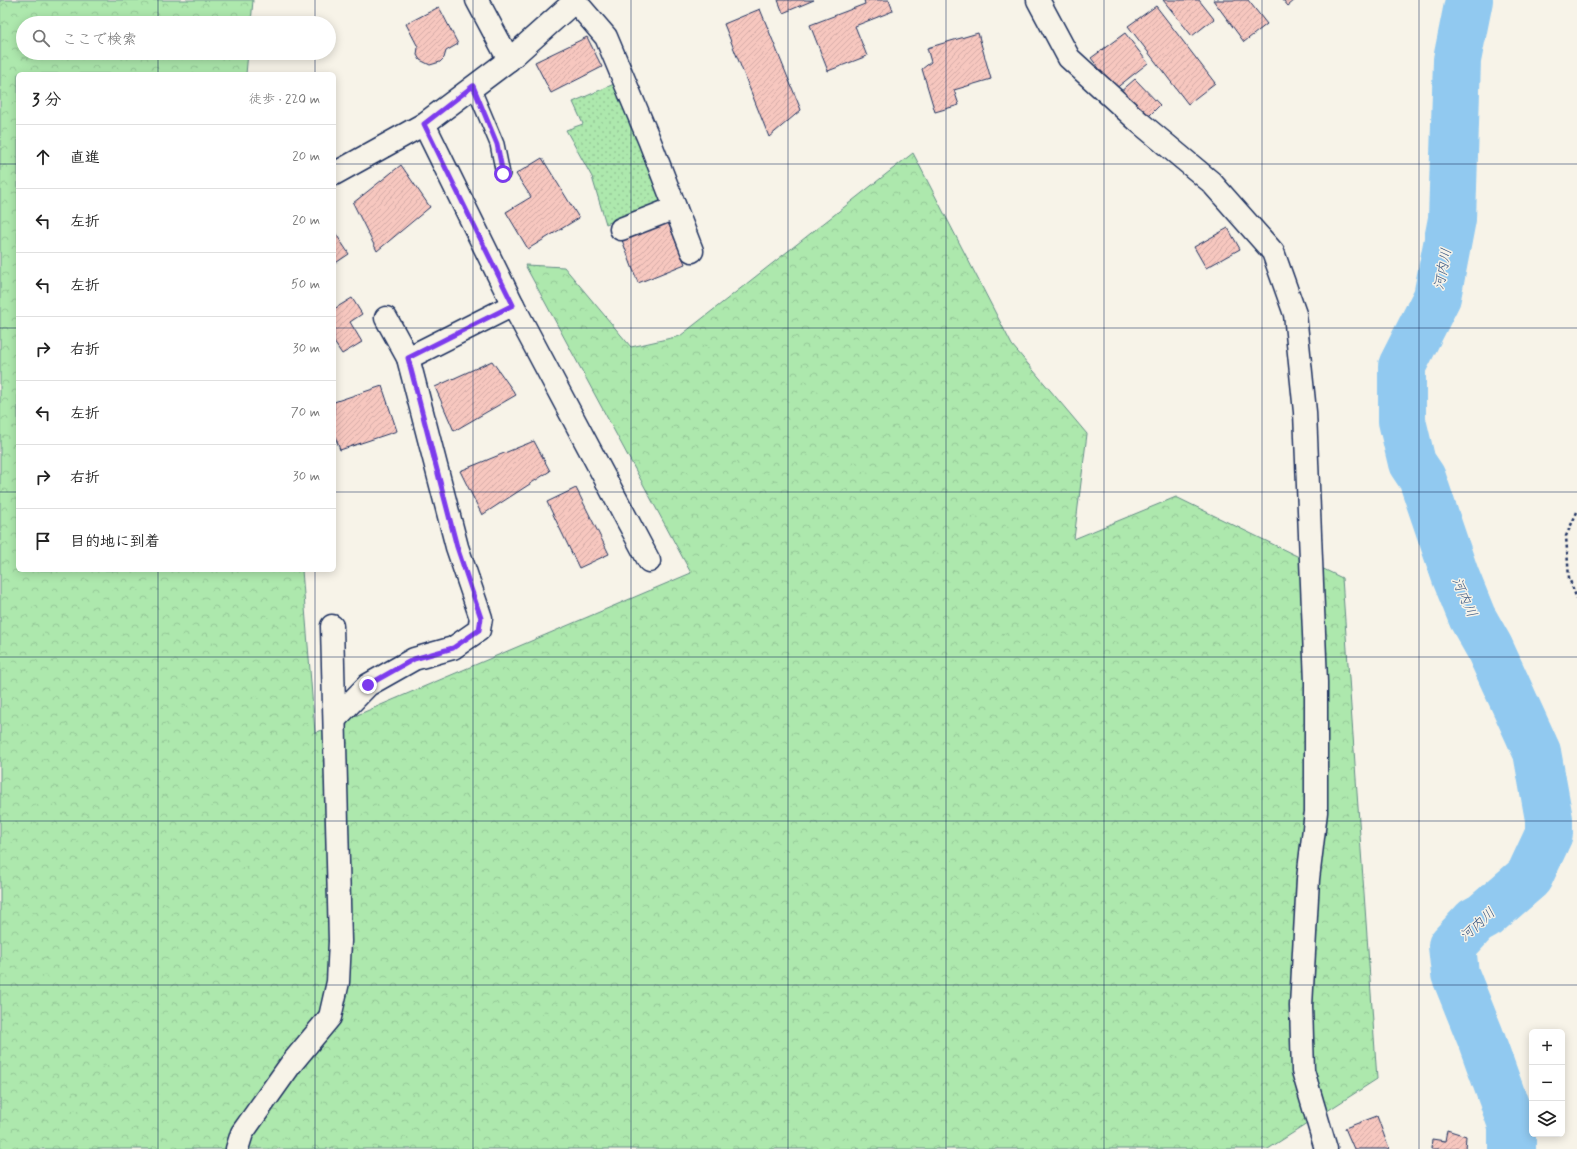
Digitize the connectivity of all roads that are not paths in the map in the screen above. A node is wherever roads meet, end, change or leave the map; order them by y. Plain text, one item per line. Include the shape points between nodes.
1 (477, 0) edge
2 (1038, 0) edge
3 (575, 1) edge
4 (509, 60) junction
5 (473, 86) junction
6 (424, 124) junction
7 (336, 173) edge
8 (503, 174) dead end
9 (675, 208) junction
10 (621, 229) dead end
11 (692, 251) dead end
12 (513, 305) junction
13 (386, 318) dead end
14 (408, 358) junction
15 (649, 561) dead end
16 (332, 626) dead end
17 (335, 719) junction
18 (237, 1149) edge
19 (1326, 1149) edge

1 - 4 street
2 - 19 street via 1069,58 1139,122 1211,182 1273,252 1295,314 1306,412 1316,682 1316,812 1308,879 1301,1006 1303,1071
3 - 4 street
3 - 9 street via 606,37
4 - 5 street
5 - 6 street
5 - 8 lane via 497,144
6 - 7 street
6 - 12 street
9 - 10 street
9 - 11 street
12 - 14 street
12 - 15 street
13 - 14 street
14 - 17 street via 457,547 481,618 479,630 453,648 414,659 368,685
16 - 17 street
17 - 18 street via 340,942 336,989 330,1017 291,1064 242,1133

